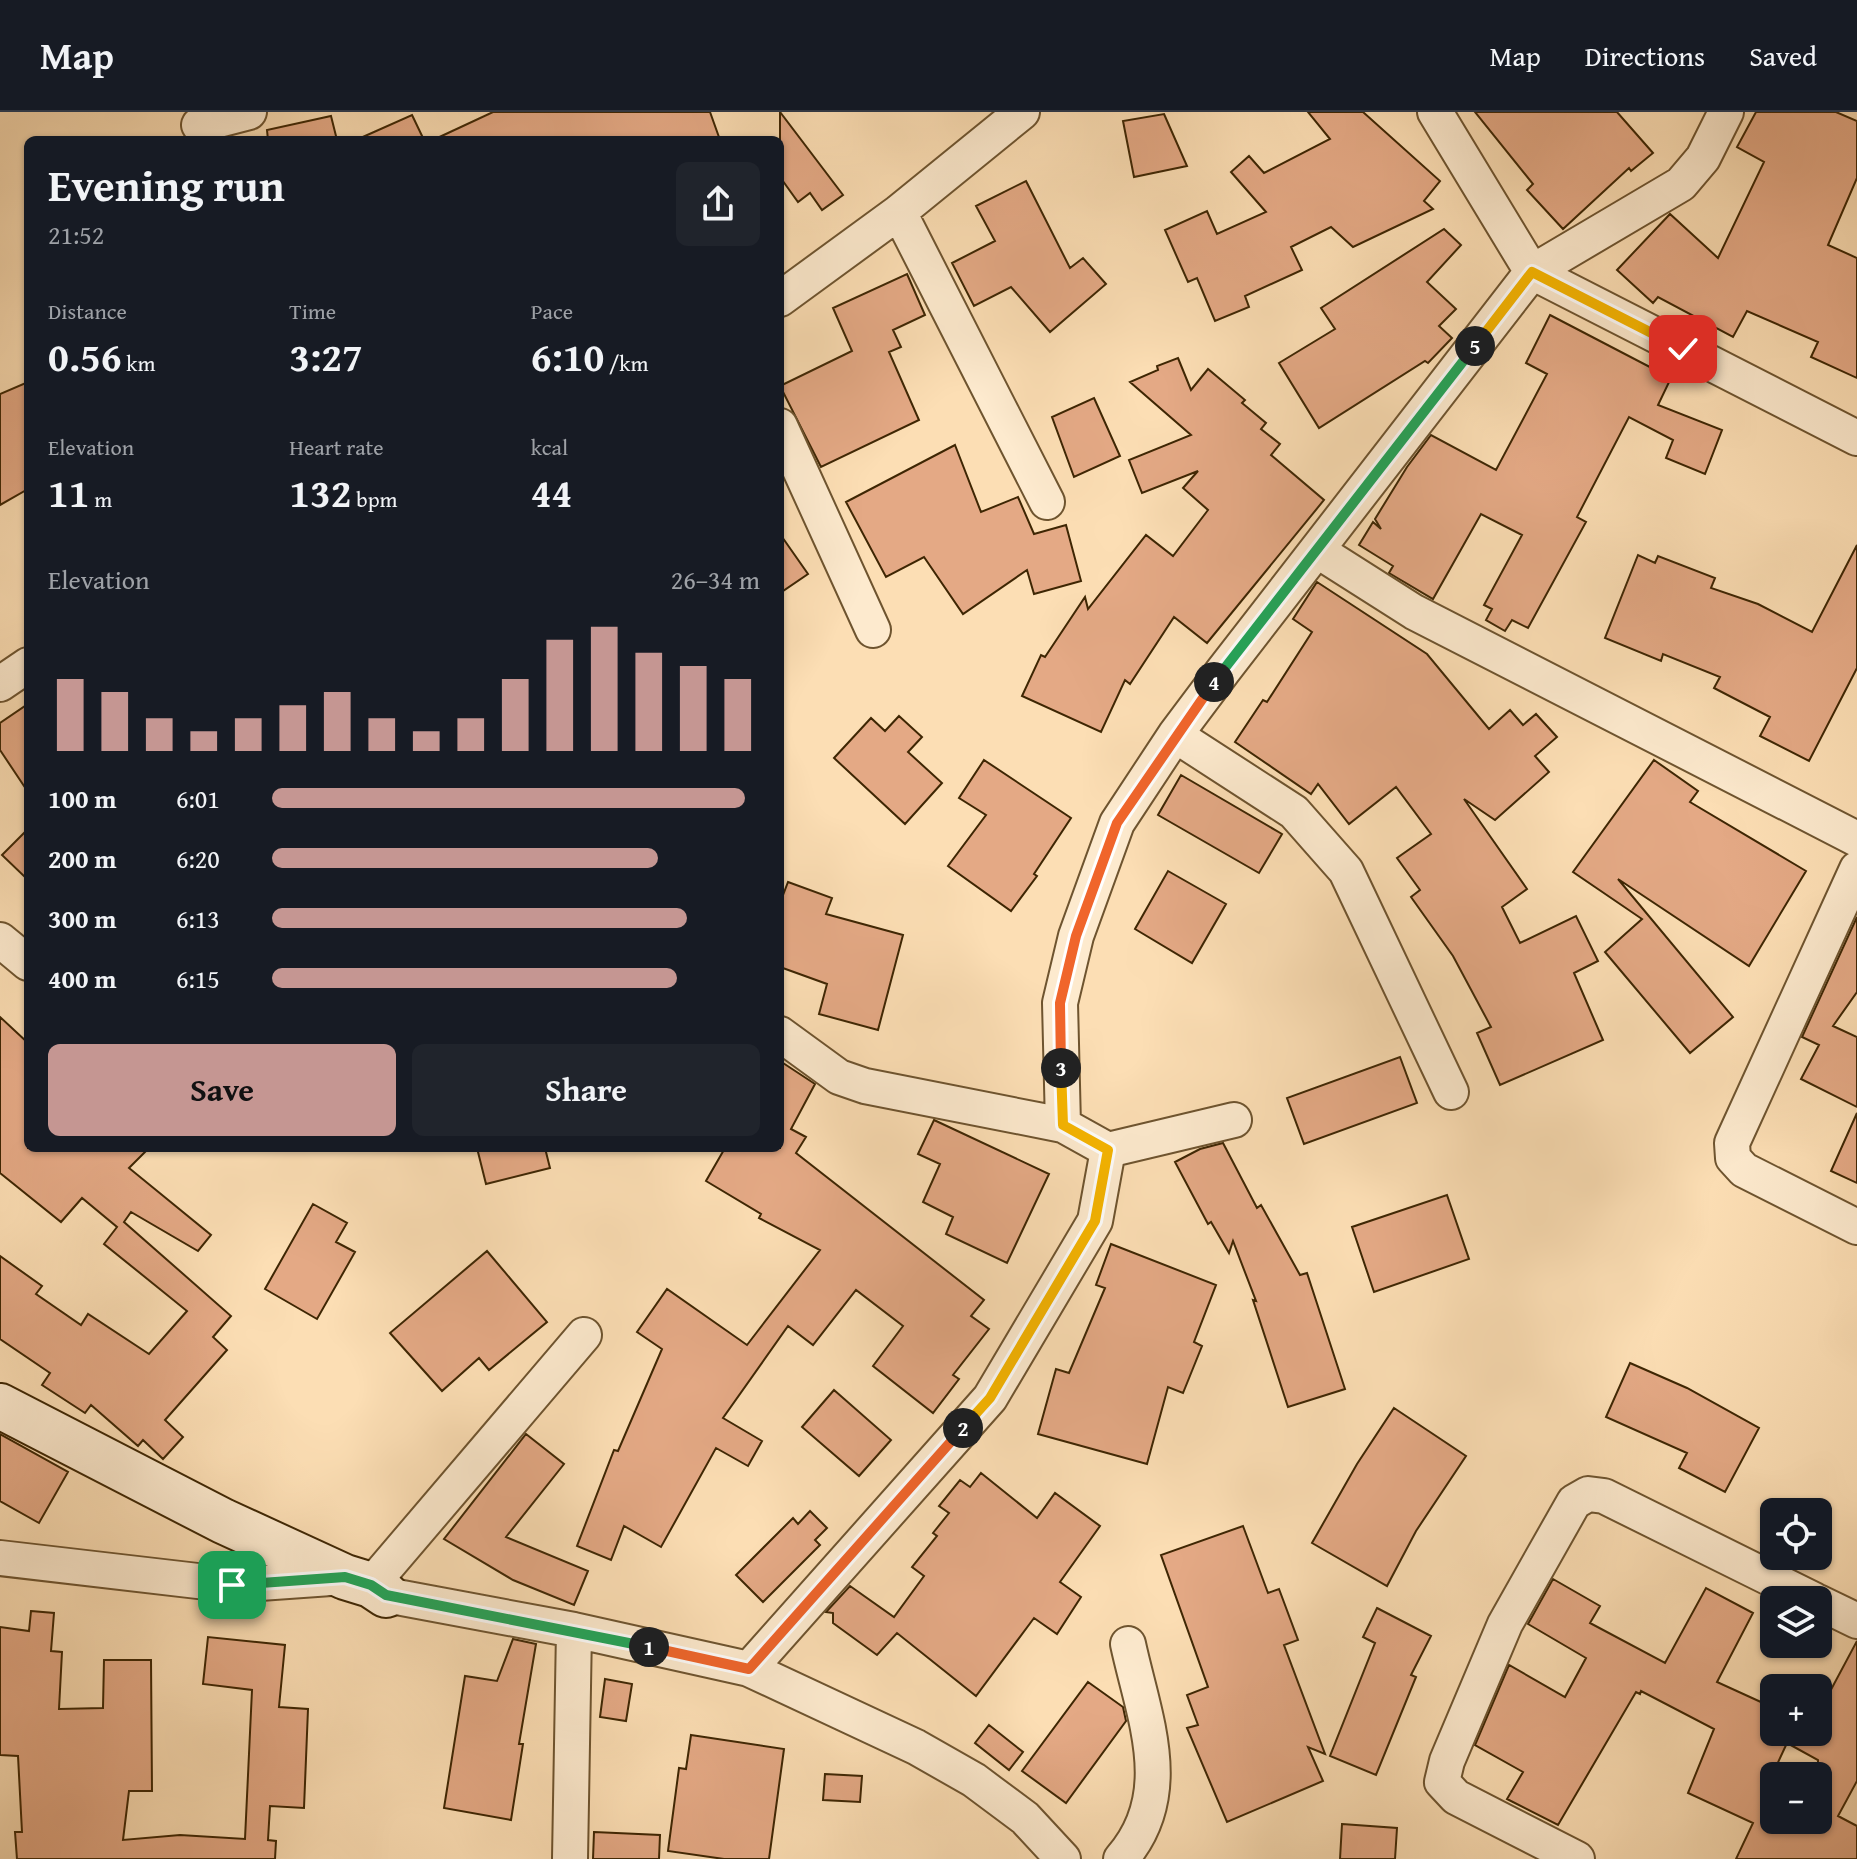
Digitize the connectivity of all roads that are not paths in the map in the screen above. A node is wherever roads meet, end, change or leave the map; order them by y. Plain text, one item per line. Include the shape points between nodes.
1 (249, 112) edge
2 (1022, 112) edge
3 (1435, 112) edge
4 (1726, 112) edge
5 (199, 126) edge
6 (899, 212) junction
7 (1532, 272) junction
8 (784, 296) edge
9 (784, 435) edge
10 (1857, 438) edge
11 (1047, 502) dead end
12 (1318, 551) junction
13 (873, 630) dead end
14 (24, 668) edge
15 (0, 684) edge
16 (1175, 735) junction
17 (1857, 839) edge
18 (1857, 869) edge
19 (0, 940) edge
20 (24, 960) edge
21 (784, 1037) edge
22 (1451, 1092) dead end
23 (1234, 1120) dead end
24 (1063, 1125) junction
25 (1108, 1150) junction
26 (1857, 1227) edge
27 (584, 1335) dead end
28 (0, 1406) edge
29 (0, 1558) edge
30 (367, 1586) junction
31 (1786, 1586) edge
32 (1832, 1609) edge
33 (1857, 1621) edge
34 (574, 1630) junction
35 (1128, 1644) dead end
36 (749, 1669) junction
37 (570, 1859) edge
38 (1063, 1859) edge
39 (1121, 1859) edge
40 (1577, 1859) edge

1 - 5 street
2 - 6 street
3 - 7 street
4 - 7 street via 1703,158 1681,184
6 - 8 street
6 - 11 street
7 - 10 street
7 - 12 street
9 - 13 street
12 - 16 street
12 - 17 street via 1414,612
14 - 15 street
16 - 22 street via 1294,812 1346,871
16 - 24 street via 1117,823 1076,936 1060,1003
18 - 26 street via 1732,1143 1733,1158 1744,1170
19 - 20 street
21 - 24 street via 839,1077 865,1086
23 - 25 street
24 - 25 street
25 - 36 street via 1095,1221 990,1398
27 - 30 street
28 - 30 street via 223,1521
29 - 30 street via 232,1585
30 - 34 street
31 - 40 street via 1604,1496 1588,1494 1574,1502 1505,1624 1442,1782 1456,1797
32 - 33 street
34 - 36 street
34 - 37 street
35 - 39 street via 1155,1766 1152,1802
36 - 38 street via 974,1780 1025,1818

